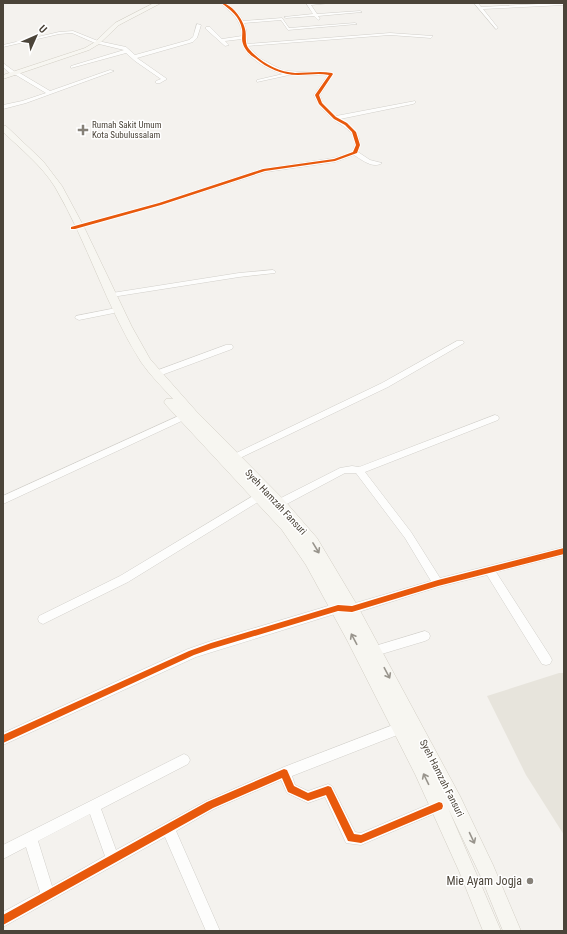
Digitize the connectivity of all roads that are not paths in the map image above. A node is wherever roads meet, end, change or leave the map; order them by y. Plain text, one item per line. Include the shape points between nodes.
1 (158, 3) edge
2 (222, 3) edge
3 (328, 3) edge
4 (476, 3) edge
5 (511, 3) edge
6 (309, 4) edge
7 (564, 4) edge
8 (514, 7) junction
9 (333, 8) dead end
10 (479, 8) junction
11 (312, 9) junction
12 (306, 10) dead end
13 (360, 12) dead end
14 (315, 15) junction
15 (286, 17) dead end
16 (327, 20) dead end
17 (312, 21) dead end
18 (319, 21) junction
19 (241, 22) junction
20 (299, 22) dead end
21 (285, 23) junction
22 (355, 24) dead end
23 (199, 25) dead end
24 (322, 26) junction
25 (208, 28) dead end
26 (288, 28) junction
27 (496, 28) dead end
28 (352, 30) dead end
29 (326, 32) junction
30 (291, 34) junction
31 (244, 37) junction
32 (430, 37) dead end
33 (329, 38) junction
34 (222, 40) junction
35 (294, 41) junction
36 (97, 42) junction
37 (245, 44) junction
38 (227, 45) dead end
39 (3, 46) edge
40 (127, 51) junction
41 (134, 57) junction
42 (3, 64) edge
43 (74, 67) dead end
44 (112, 71) dead end
45 (15, 73) junction
46 (288, 73) junction
47 (3, 77) edge
48 (259, 81) dead end
49 (158, 82) dead end
50 (50, 93) junction
51 (413, 102) dead end
52 (3, 107) edge
53 (335, 118) junction
54 (3, 128) edge
55 (3, 134) edge
56 (355, 153) junction
57 (379, 163) dead end
58 (44, 172) junction
59 (76, 228) junction
60 (273, 272) dead end
61 (112, 295) junction
62 (111, 312) junction
63 (79, 318) dead end
64 (460, 343) dead end
65 (229, 347) dead end
66 (159, 381) junction
67 (183, 417) junction
68 (495, 418) dead end
69 (235, 458) junction
70 (359, 471) junction
71 (263, 494) junction
72 (3, 500) edge
73 (280, 504) junction
74 (564, 551) edge
75 (489, 570) junction
76 (438, 583) junction
77 (338, 608) junction
78 (352, 609) junction
79 (43, 619) dead end
80 (425, 636) dead end
81 (375, 651) junction
82 (546, 660) dead end
83 (401, 728) junction
84 (3, 739) edge
85 (184, 760) dead end
86 (284, 773) junction
87 (93, 806) junction
88 (440, 806) junction
89 (168, 828) junction
90 (30, 838) junction
91 (3, 852) edge
92 (112, 858) junction
93 (48, 895) junction
94 (3, 920) edge
95 (214, 931) edge
96 (492, 931) edge
97 (512, 931) edge

1 - 36 main road via 117,24
2 - 19 street via 230,7
3 - 6 street
4 - 10 street
5 - 8 street
6 - 11 street
7 - 8 street
8 - 10 street
9 - 11 street
10 - 27 street
11 - 12 street
11 - 14 street
13 - 14 street
14 - 15 street
14 - 18 street
16 - 18 street
17 - 18 street
18 - 24 street
19 - 21 street via 281,19
19 - 31 street
20 - 21 street
21 - 26 street
22 - 24 street
23 - 41 street via 193,40
24 - 26 street
24 - 29 street
25 - 34 street
26 - 30 street
28 - 29 street
29 - 30 street
29 - 33 street
30 - 35 street
31 - 34 street
31 - 37 street
32 - 33 street via 390,34
33 - 35 street
34 - 38 street
35 - 37 street
36 - 39 street via 68,31
36 - 40 street via 120,46
36 - 45 main road via 83,50
37 - 46 street via 251,53 264,62
40 - 41 street
40 - 43 street
41 - 49 street via 165,79
42 - 45 street
44 - 50 street
45 - 47 main road
45 - 50 street
46 - 48 street
46 - 53 street via 331,74 317,95 320,103
50 - 52 street
51 - 53 street
53 - 56 street via 354,132 358,146
54 - 58 main road, Syeh Hamzah Fansuri
55 - 58 main road, Syeh Hamzah Fansuri
56 - 57 street via 367,162
56 - 59 street via 335,160 264,170
58 - 59 main road, Syeh Hamzah Fansuri
59 - 61 main road, Syeh Hamzah Fansuri
59 - 62 main road, Syeh Hamzah Fansuri
60 - 61 street
61 - 66 main road, Syeh Hamzah Fansuri
62 - 63 street
62 - 66 main road, Syeh Hamzah Fansuri via 139,363
64 - 69 street via 385,385
65 - 66 street
66 - 67 main road, Syeh Hamzah Fansuri
66 - 69 main road, Syeh Hamzah Fansuri
67 - 71 main road, Syeh Hamzah Fansuri
67 - 72 street
68 - 70 street
69 - 71 main road, Syeh Hamzah Fansuri
70 - 73 street via 348,468 343,470
70 - 76 street via 408,535
71 - 73 main road, Syeh Hamzah Fansuri
71 - 77 main road, Syeh Hamzah Fansuri via 302,547
71 - 79 street via 124,579
73 -> 78 main road, Syeh Hamzah Fansuri via 312,542
74 - 75 street
75 - 76 street
75 - 82 street
76 - 78 street
77 - 78 street
83 -> 77 main road, Syeh Hamzah Fansuri
77 - 84 street via 192,653
78 - 81 main road, Syeh Hamzah Fansuri
80 - 81 street
81 -> 97 main road, Syeh Hamzah Fansuri via 463,820
83 - 86 street
88 -> 83 main road, Syeh Hamzah Fansuri
85 - 87 street
86 - 88 street via 291,789 308,797 328,790 350,838 361,839
86 - 89 street via 210,805
87 - 90 street
87 - 92 street
88 - 96 main road, Syeh Hamzah Fansuri
89 - 92 street
89 - 95 street
90 - 91 street
90 - 93 street
92 - 93 street
93 - 94 street

